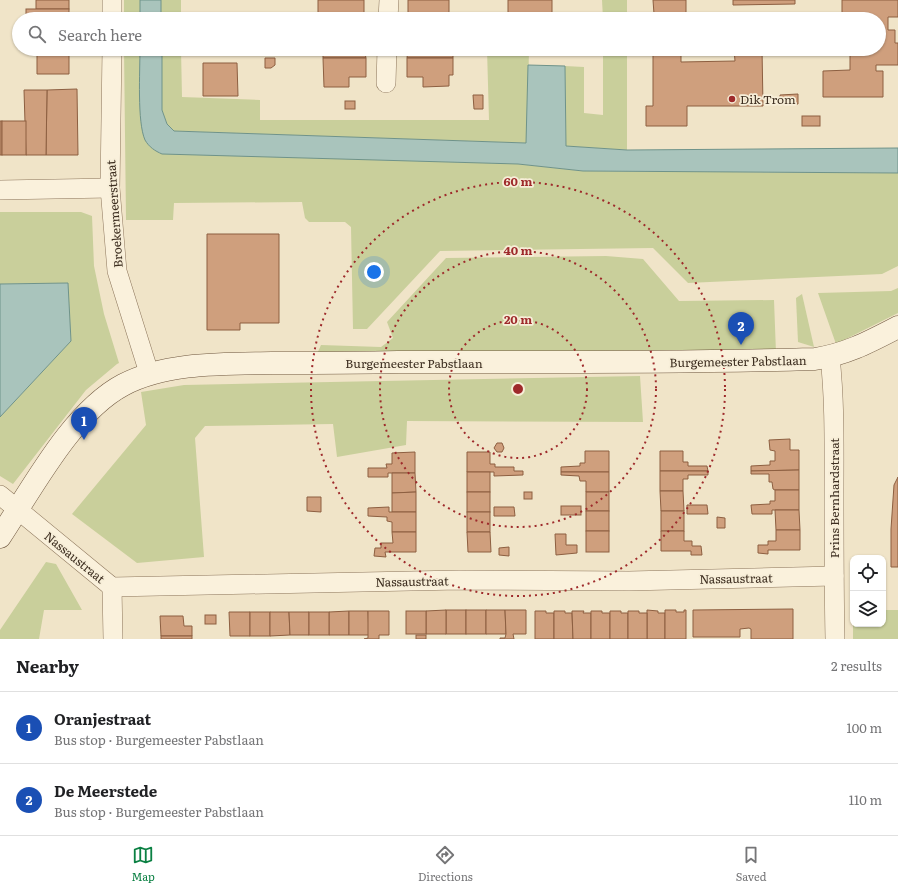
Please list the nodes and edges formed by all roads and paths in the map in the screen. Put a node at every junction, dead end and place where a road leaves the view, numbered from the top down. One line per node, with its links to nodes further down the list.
1 (112, 0): 3 (street)
2 (389, 0): 4 (street)
3 (112, 12)
4 (388, 12)
5 (112, 56): 8 (street, Broekermeerstraat)
6 (387, 56): 7 (street)
7 (386, 83)
8 (110, 188): 9 (street); 12 (street, Broekermeerstraat)
9 (0, 190)
10 (898, 327): 11 (street, Burgemeester Pabstlaan)
11 (830, 357): 12 (street, Burgemeester Pabstlaan); 16 (street, Prins Bernhardstraat)
12 (149, 373): 14 (street, Burgemeester Pabstlaan)
13 (0, 494): 14 (street, Nassaustraat)
14 (18, 510): 15 (street, Burgemeester Pabstlaan); 17 (street, Nassaustraat)
15 (0, 537)
16 (834, 576): 17 (street, Nassaustraat); 19 (street, Prins Bernhardstraat)
17 (112, 587): 18 (street)
18 (113, 639)
19 (835, 639)

